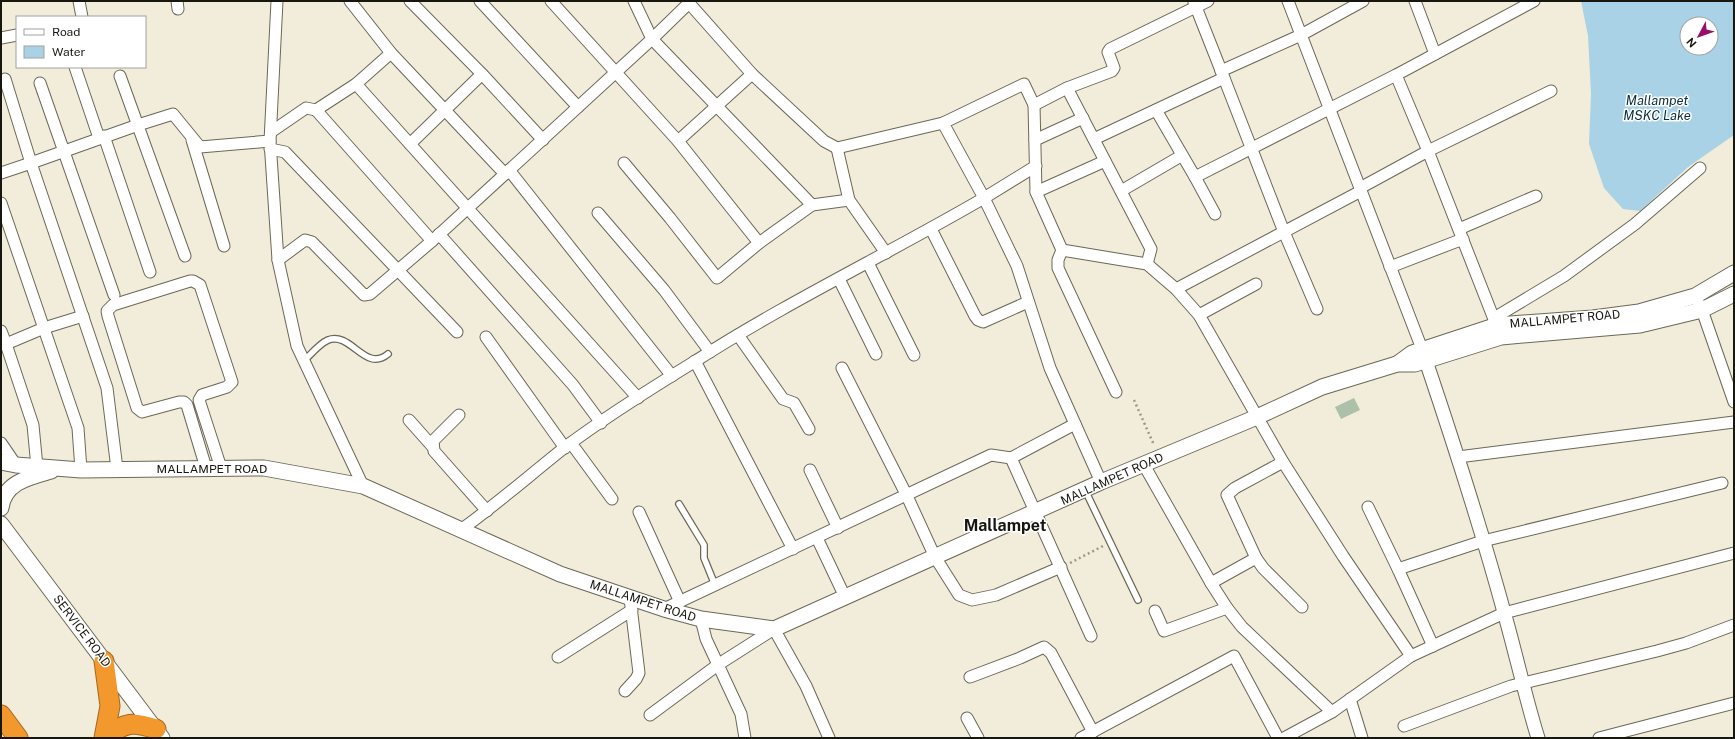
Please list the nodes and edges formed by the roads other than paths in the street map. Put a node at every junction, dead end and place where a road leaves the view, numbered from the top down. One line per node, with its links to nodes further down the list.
1 (79, 1): 14 (street)
2 (277, 1): 48 (street)
3 (350, 1): 19 (street)
4 (410, 1): 23 (street)
5 (480, 1): 34 (street)
6 (551, 1): 22 (street)
7 (634, 1): 18 (street)
8 (1208, 1): 13 (street)
9 (1288, 1): 15 (street)
10 (1363, 1): 15 (street)
11 (1415, 1): 20 (street)
12 (1534, 1): 20 (street)
13 (1195, 4): 26 (street); 31 (street)
14 (82, 16)
15 (1301, 34): 26 (street); 36 (street)
16 (16, 35): 17 (street)
17 (1, 38)
18 (652, 39): 22 (street); 24 (street); 35 (street)
19 (391, 53): 30 (street); 37 (street)
20 (1435, 54): 25 (street)
21 (75, 68): 44 (street)
22 (616, 72): 34 (street); 49 (street)
23 (482, 74): 37 (street); 46 (street)
24 (752, 74): 35 (street); 51 (street)
25 (1396, 74): 36 (street); 54 (street)
26 (1222, 75): 39 (street); 52 (street)
27 (120, 76): 42 (street)
28 (5, 79): 57 (street)
29 (40, 83): 53 (street)
30 (356, 84): 38 (street); 50 (street)
31 (1067, 88): 33 (street); 40 (street)
32 (1551, 91): 54 (street)
33 (1034, 105): 41 (street); 47 (street)
34 (578, 107): 46 (street)
35 (716, 107): 49 (street); 71 (street)
36 (1329, 108): 52 (street); 64 (street)
37 (445, 109): 50 (street); 61 (street)
38 (316, 110): 48 (street); 78 (street)
39 (1156, 110): 45 (street); 55 (street)
40 (1083, 118): 45 (street); 47 (street)
41 (943, 123): 51 (street); 68 (street)
42 (138, 125): 43 (street); 44 (street); 83 (street)
43 (191, 136): 48 (street); 80 (street)
44 (102, 137): 53 (street); 89 (street)
45 (1094, 139): 56 (street)
46 (542, 140): 61 (street)
47 (1035, 140): 59 (street)
48 (270, 141): 84 (street); 88 (street)
49 (678, 141): 79 (street)
50 (410, 144): 72 (street)
51 (838, 148): 69 (street)
52 (1251, 148): 63 (street); 76 (street)
53 (62, 150): 57 (street); 95 (street)
54 (1428, 151): 64 (street); 77 (street)
55 (1181, 156): 63 (street); 65 (street)
56 (1105, 161): 65 (street); 66 (street)
57 (31, 163): 62 (street); 101 (street)
58 (624, 163): 79 (street)
59 (1036, 166): 66 (street); 68 (street)
60 (1700, 168): 102 (street)
61 (507, 172): 72 (street); 117 (street)
62 (1, 173)
63 (1195, 177): 74 (street)
64 (1360, 190): 76 (street); 87 (street)
65 (1121, 191): 86 (street)
66 (1036, 192): 81 (street)
67 (1536, 196): 77 (street)
68 (984, 198): 75 (street); 97 (street)
69 (849, 200): 71 (street); 82 (street)
70 (1, 203): 103 (street)
71 (812, 205): 79 (street)
72 (467, 208): 78 (street); 119 (street)
73 (598, 213): 109 (street)
74 (1215, 214)
75 (931, 229): 82 (street); 97 (street)
76 (1284, 232): 93 (street); 98 (street)
77 (1461, 234): 87 (street); 102 (street)
78 (435, 238): 88 (street); 125 (street)
79 (759, 243)
80 (224, 246)
81 (1062, 250): 86 (street); 118 (street)
82 (886, 253): 85 (street)
83 (185, 256)
84 (278, 260): 88 (street); 114 (street)
85 (868, 263): 91 (street); 112 (street)
86 (1148, 264): 93 (street)
87 (1390, 267): 113 (street)
88 (399, 270): 105 (street)
89 (150, 272)
90 (1734, 273): 96 (main road, MALLAMPET ROAD)
91 (840, 279): 106 (street); 111 (street)
92 (1256, 284): 100 (street)
93 (1176, 289): 100 (street)
94 (1734, 294): 99 (main road, MALLAMPET ROAD)
95 (114, 295)
96 (1695, 296): 99 (street); 102 (main road, MALLAMPET ROAD)
97 (1028, 302): 126 (street)
98 (1317, 309)
99 (1702, 310): 102 (main road, MALLAMPET ROAD); 120 (street)
100 (1199, 315): 122 (street)
101 (83, 316): 103 (street); 140 (street)
102 (1497, 326): 113 (main road, MALLAMPET ROAD)
103 (44, 328): 108 (street); 141 (street)
104 (1, 331): 108 (street)
105 (457, 332)
106 (738, 335): 109 (street); 127 (street)
107 (486, 337): 130 (street)
108 (6, 344): 137 (street)
109 (710, 352): 115 (street)
110 (388, 354): 114 (lane)
111 (876, 354)
112 (914, 355)
113 (1424, 355): 122 (main road, MALLAMPET ROAD); 131 (street)
114 (304, 361): 145 (street)
115 (695, 361): 117 (street); 160 (street)
116 (842, 368): 147 (street)
117 (672, 376): 119 (street)
118 (1116, 392)
119 (638, 398): 125 (street)
120 (1734, 402)
121 (459, 415): 129 (street)
122 (1257, 417): 134 (street); 135 (main road, MALLAMPET ROAD)
123 (409, 420): 129 (street)
124 (1734, 422): 131 (street)
125 (601, 423): 130 (street)
126 (1075, 424): 132 (street); 143 (street)
127 (809, 429)
128 (1, 443): 136 (street)
129 (432, 446): 152 (street)
130 (568, 446): 148 (street); 152 (street)
131 (1458, 457): 159 (street)
132 (1010, 458): 147 (street); 154 (street)
133 (1, 462): 136 (main road, MALLAMPET ROAD)
134 (1283, 462): 163 (street); 182 (street)
135 (1144, 464): 143 (main road, MALLAMPET ROAD); 166 (street)
136 (16, 465): 137 (main road, MALLAMPET ROAD)
137 (38, 466): 138 (main road, MALLAMPET ROAD)
138 (62, 468): 141 (main road, MALLAMPET ROAD); 151 (main road)
139 (214, 468): 139 (street); 140 (main road, MALLAMPET ROAD); 145 (main road, MALLAMPET ROAD)
140 (117, 469): 141 (main road, MALLAMPET ROAD)
141 (80, 470)
142 (810, 470): 156 (street)
143 (1102, 482): 146 (main road, MALLAMPET ROAD)
144 (1722, 483): 159 (street)
145 (363, 486): 157 (main road, MALLAMPET ROAD)
146 (1085, 490): 154 (main road, MALLAMPET ROAD); 169 (lane)
147 (907, 496): 156 (street); 162 (street)
148 (612, 499)
149 (679, 504): 167 (lane)
150 (1368, 507): 165 (street)
151 (1, 508)
152 (487, 511): 157 (street)
153 (639, 512): 170 (street)
154 (1036, 512): 162 (main road, MALLAMPET ROAD); 164 (street)
155 (2, 523): 184 (main road, SERVICE ROAD)
156 (838, 528): 158 (street)
157 (462, 530): 171 (main road, MALLAMPET ROAD)
158 (816, 538): 160 (street); 168 (street)
159 (1483, 541): 165 (street); 176 (street)
160 (793, 549): 167 (street)
161 (1734, 553): 176 (street)
162 (935, 557): 164 (street); 168 (main road, MALLAMPET ROAD)
163 (1256, 558): 166 (street); 172 (street)
164 (1061, 567): 180 (street)
165 (1398, 569): 181 (street)
166 (1211, 583): 173 (street)
167 (715, 585): 170 (street)
168 (845, 597): 179 (main road, MALLAMPET ROAD)
169 (1138, 600)
170 (680, 602): 174 (street)
171 (631, 604): 174 (main road, MALLAMPET ROAD); 183 (street); 188 (street)
172 (1302, 607)
173 (1227, 608): 175 (street); 191 (street)
174 (664, 609): 177 (main road, MALLAMPET ROAD)
175 (1155, 611)
176 (1504, 613): 181 (street); 187 (street)
177 (701, 619): 179 (main road, MALLAMPET ROAD); 185 (street)
178 (1734, 625): 187 (street)
179 (774, 629): 185 (street); 201 (street)
180 (1091, 636)
181 (1433, 646): 182 (street)
182 (1411, 656): 189 (street)
183 (558, 657)
184 (104, 661): 197 (main road, SERVICE ROAD); 199 (highway)
185 (719, 664): 193 (street); 200 (street)
186 (970, 677): 196 (street)
187 (1522, 684): 195 (street); 207 (street)
188 (625, 691)
189 (1350, 699): 191 (street); 206 (street)
190 (1734, 703): 208 (street)
191 (1332, 712): 205 (street)
192 (1, 715): 198 (highway)
193 (650, 715)
194 (967, 718): 202 (street)
195 (1404, 726)
196 (1093, 732): 203 (street); 204 (street)
197 (159, 734): 199 (highway)
198 (18, 738)
199 (105, 738)
200 (744, 738)
201 (829, 738)
202 (978, 738)
203 (1081, 738)
204 (1278, 738)
205 (1284, 738)
206 (1362, 738)
207 (1538, 738)
208 (1599, 738)

